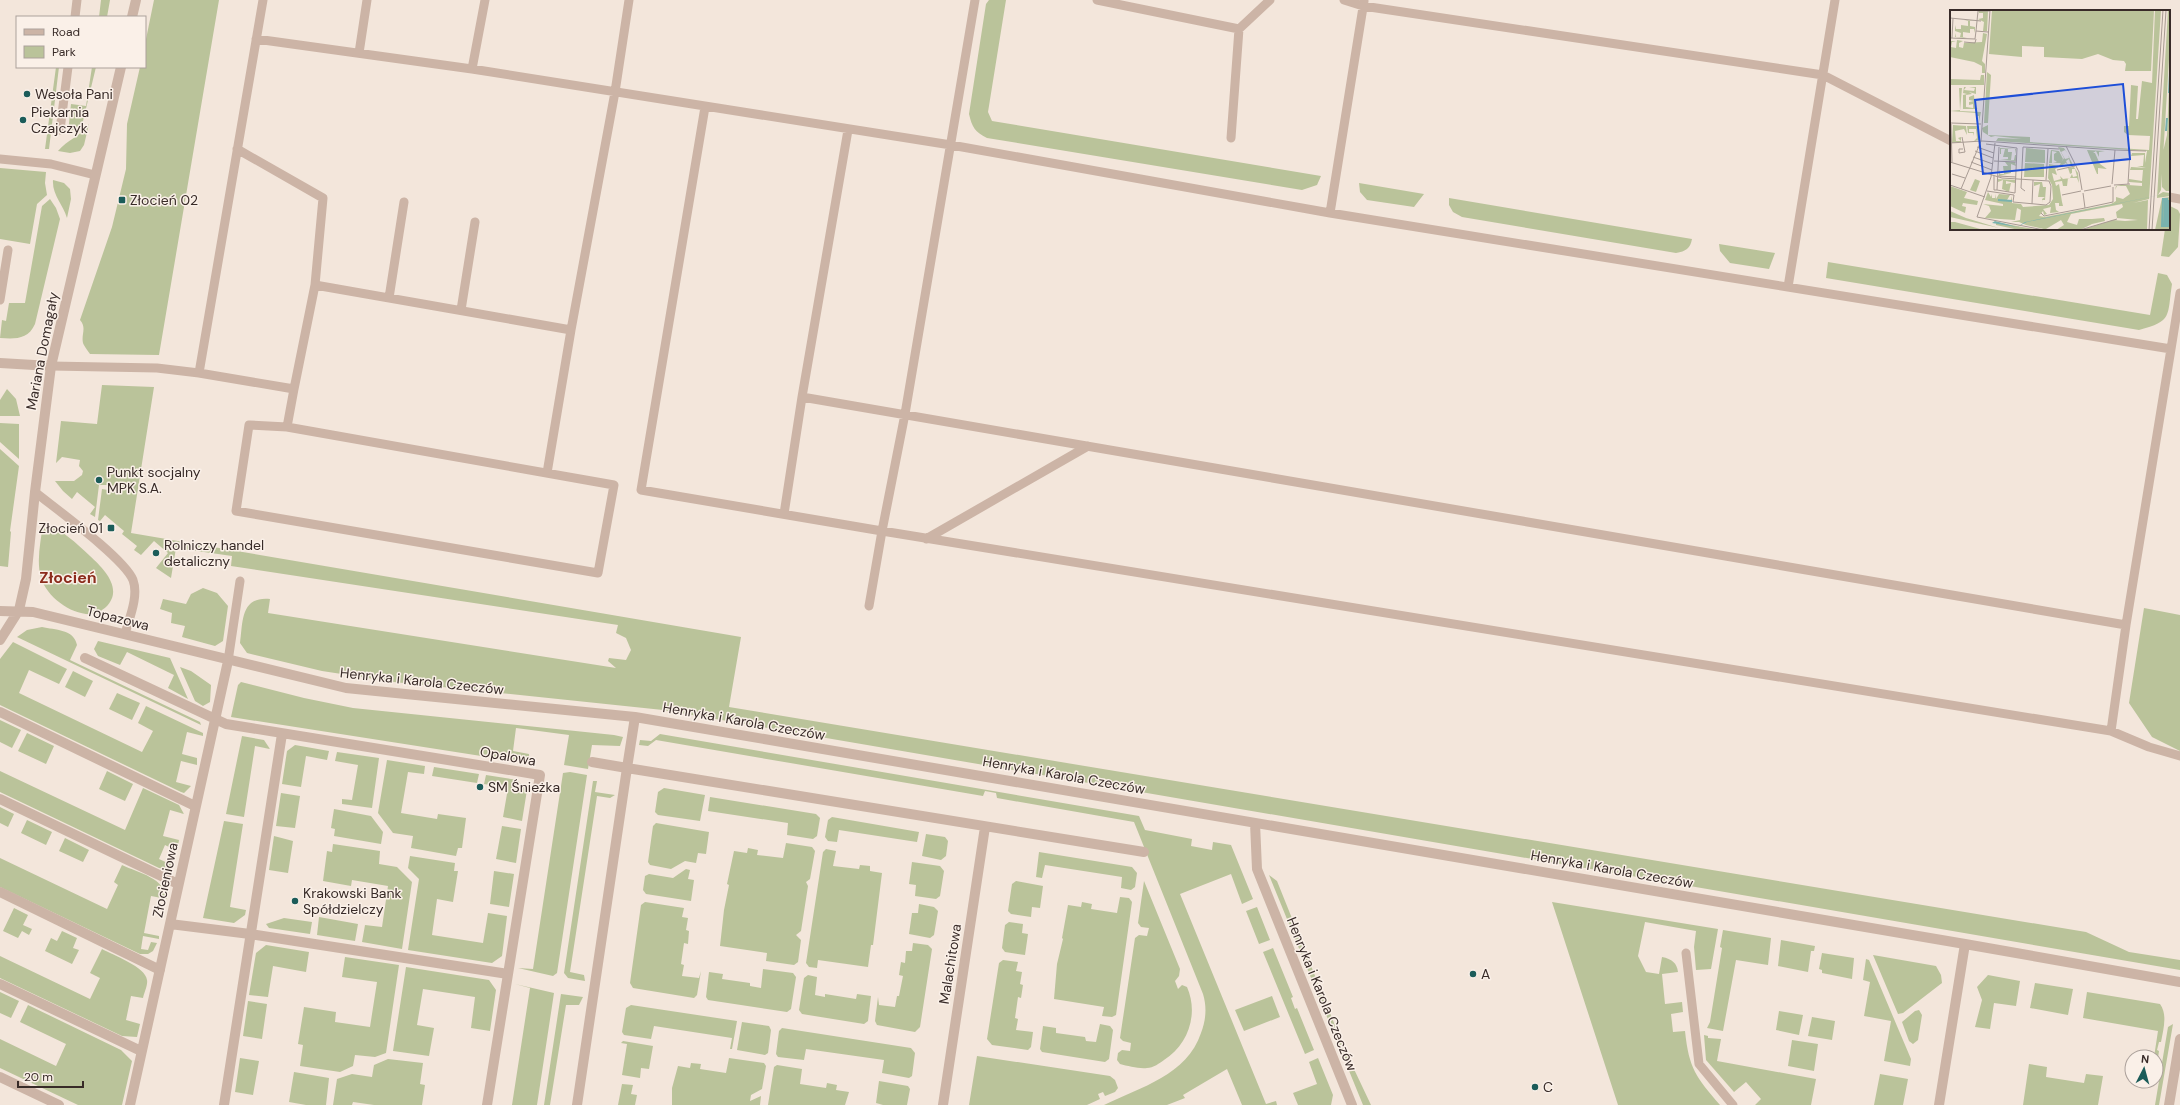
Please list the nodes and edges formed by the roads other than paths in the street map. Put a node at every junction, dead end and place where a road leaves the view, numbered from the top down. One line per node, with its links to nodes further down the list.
1 (77, 0): 13 (lane)
2 (136, 0): 14 (street)
3 (263, 0): 16 (lane)
4 (367, 0): 17 (lane)
5 (484, 0): 20 (lane)
6 (629, 0): 22 (lane)
7 (975, 0): 28 (lane)
8 (1097, 0): 15 (lane)
9 (1270, 0): 15 (lane)
10 (1344, 0): 12 (lane)
11 (1835, 0): 21 (lane)
12 (1364, 3): 21 (lane); 35 (lane)
13 (75, 16)
14 (132, 16)
15 (1239, 28): 26 (lane)
16 (256, 39): 17 (lane); 29 (lane)
17 (359, 53): 20 (lane)
18 (68, 68): 24 (lane)
19 (121, 68): 31 (street, Mariana Domagały)
20 (472, 69): 22 (lane)
21 (1823, 75): 27 (lane); 39 (lane)
22 (615, 92): 23 (lane); 44 (lane)
23 (705, 107): 25 (lane); 56 (lane)
24 (60, 130)
25 (848, 130): 28 (lane); 50 (lane)
26 (1231, 138)
27 (1950, 140)
28 (951, 145): 35 (lane); 51 (lane)
29 (237, 149): 38 (lane); 48 (lane)
30 (0, 159): 31 (lane)
31 (95, 175): 47 (street, Mariana Domagały)
32 (2170, 197): 33 (lane)
33 (2180, 199)
34 (404, 202): 41 (lane)
35 (1330, 213): 39 (lane)
36 (475, 222): 43 (lane)
37 (8, 250): 42 (lane)
38 (315, 285): 41 (lane); 49 (lane)
39 (1788, 287): 45 (lane)
40 (2180, 293): 45 (lane)
41 (389, 298): 43 (lane)
42 (0, 300)
43 (461, 310): 44 (lane)
44 (571, 330): 54 (lane)
45 (2171, 349): 63 (lane)
46 (0, 363): 47 (street)
47 (51, 366): 48 (lane); 55 (street, Mariana Domagały)
48 (199, 373): 49 (lane)
49 (294, 389): 52 (lane)
50 (802, 397): 51 (lane); 56 (lane)
51 (905, 414): 53 (lane); 57 (lane)
52 (287, 427): 54 (lane); 54 (lane)
53 (1088, 446): 58 (lane); 63 (lane)
54 (546, 473)
55 (35, 492): 61 (street, Mariana Domagały); 64 (lane)
56 (784, 514): 57 (lane)
57 (882, 531): 58 (lane); 60 (lane)
58 (926, 539): 71 (lane)
59 (240, 581): 67 (lane)
60 (870, 606)
61 (19, 610): 62 (street, Topazowa); 64 (street, Topazowa); 65 (street, Mariana Domagały)
62 (0, 611)
63 (2126, 625): 71 (lane)
64 (125, 634): 67 (street, Topazowa)
65 (0, 640)
66 (85, 658): 70 (street, Opalowa)
67 (228, 661): 69 (street, Henryka i Karola Czeczów); 70 (street, Złocieniowa)
68 (0, 712): 77 (street)
69 (635, 717): 75 (street); 78 (street, Henryka i Karola Czeczów)
70 (214, 719): 72 (street, Opalowa); 77 (street, Złocieniowa)
71 (2111, 731): 73 (lane)
72 (282, 734): 84 (street); 88 (street, Opalowa)
73 (2180, 756)
74 (592, 762): 75 (street)
75 (627, 768): 79 (street); 98 (street)
76 (0, 799): 81 (street)
77 (195, 806): 81 (street, Złocieniowa)
78 (1255, 823): 85 (street, Henryka i Karola Czeczów); 100 (street, Henryka i Karola Czeczów)
79 (986, 827): 80 (street); 99 (street, Malachitowa)
80 (1144, 852)
81 (178, 884): 83 (street, Złocieniowa)
82 (0, 892): 87 (street)
83 (170, 924): 84 (street); 87 (street, Złocieniowa)
84 (250, 934): 88 (street); 96 (street)
85 (1965, 944): 89 (street, Henryka i Karola Czeczów); 102 (street)
86 (1686, 953): 101 (lane)
87 (160, 970): 92 (street, Złocieniowa)
88 (508, 974): 97 (street, Opalowa)
89 (2180, 982)
90 (0, 984): 92 (street)
91 (2180, 1040): 103 (street)
92 (141, 1051): 95 (street, Złocieniowa)
93 (0, 1077): 94 (street)
94 (59, 1105)
95 (130, 1105)
96 (224, 1105)
97 (487, 1105)
98 (576, 1105)
99 (943, 1105)
100 (1352, 1105)
101 (1733, 1105)
102 (1939, 1105)
103 (2169, 1105)

